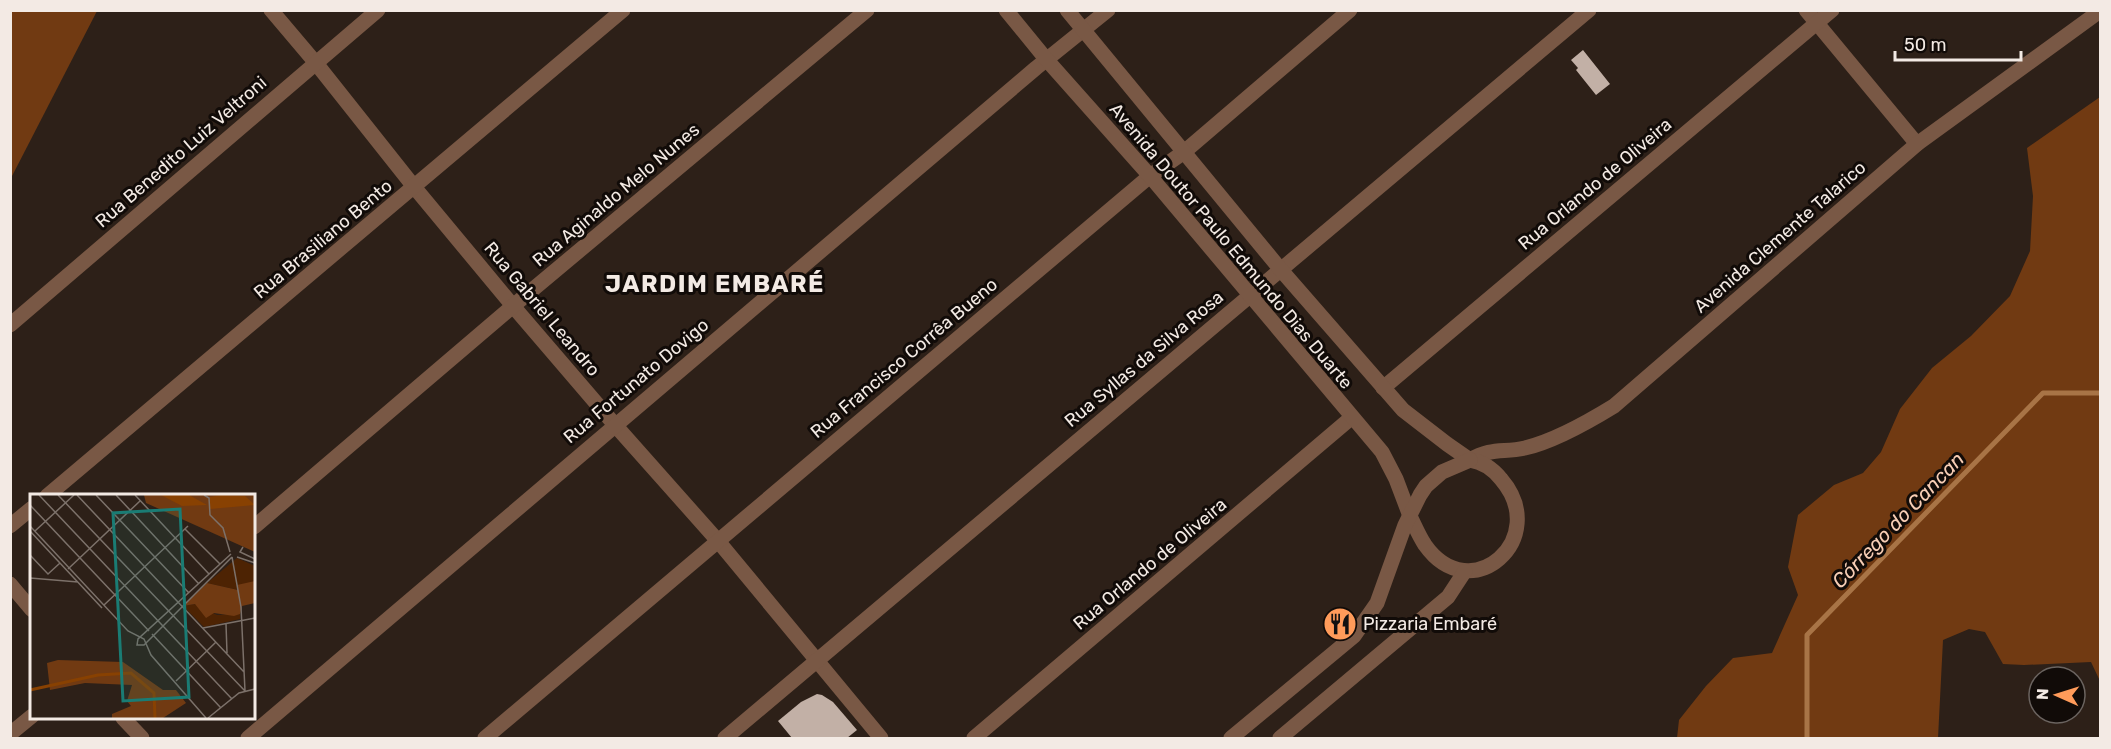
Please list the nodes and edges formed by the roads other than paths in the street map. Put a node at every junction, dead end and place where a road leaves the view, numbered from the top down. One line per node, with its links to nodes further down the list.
1 (271, 10): 16 (street, Rua Gabriel Leandro)
2 (378, 10): 16 (street, Rua Benedito Luiz Veltroni)
3 (624, 10): 20 (street, Rua Brasiliano Bento)
4 (867, 10): 23 (street, Rua Aginaldo Melo Nunes)
5 (1006, 10): 15 (street, Avenida Doutor Paulo Edmundo Dias Duarte)
6 (1067, 10): 14 (street, Avenida Doutor Paulo Edmundo Dias Duarte)
7 (1108, 10): 14 (street, Rua Fortunato Dovigo)
8 (1350, 10): 18 (street, Rua Francisco Corrêa Bueno)
9 (1589, 10): 21 (street, Rua Syllas da Silva Rosa)
10 (1806, 10): 13 (street)
11 (1832, 10): 13 (street, Rua Orlando de Oliveira)
12 (2100, 11): 17 (street, Avenida Clemente Talarico)
13 (1817, 23): 17 (street); 25 (street, Rua Orlando de Oliveira)
14 (1084, 31): 15 (street, Rua Fortunato Dovigo); 18 (street, Avenida Doutor Paulo Edmundo Dias Duarte)
15 (1046, 59): 19 (street, Avenida Doutor Paulo Edmundo Dias Duarte); 27 (street, Rua Fortunato Dovigo)
16 (315, 62): 20 (street, Rua Gabriel Leandro); 24 (street, Rua Benedito Luiz Veltroni)
17 (1917, 144): 28 (street, Avenida Clemente Talarico)
18 (1184, 152): 19 (street, Rua Francisco Corrêa Bueno); 21 (street, Avenida Doutor Paulo Edmundo Dias Duarte)
19 (1150, 177): 22 (street, Avenida Doutor Paulo Edmundo Dias Duarte); 34 (street, Rua Francisco Corrêa Bueno)
20 (415, 188): 23 (street, Rua Gabriel Leandro); 29 (street, Rua Brasiliano Bento)
21 (1281, 270): 22 (street, Rua Syllas da Silva Rosa); 25 (street, Avenida Doutor Paulo Edmundo Dias Duarte)
22 (1250, 295): 26 (street, Avenida Doutor Paulo Edmundo Dias Duarte); 38 (street, Rua Syllas da Silva Rosa)
23 (513, 306): 27 (street, Rua Gabriel Leandro); 33 (street, Rua Aginaldo Melo Nunes)
24 (10, 325)
25 (1383, 388): 28 (street, Avenida Doutor Paulo Edmundo Dias Duarte)
26 (1351, 418): 31 (street, Avenida Doutor Paulo Edmundo Dias Duarte); 47 (street, Rua Orlando de Oliveira)
27 (615, 424): 34 (street, Rua Gabriel Leandro); 43 (street, Rua Fortunato Dovigo)
28 (1470, 460): 31 (street, Avenida Clemente Talarico); 35 (street)
29 (48, 494)
30 (30, 510): 32 (street)
31 (1410, 516): 35 (street); 48 (street, Avenida Clemente Talarico)
32 (10, 526)
33 (255, 526)
34 (718, 541): 38 (street, Rua Gabriel Leandro); 44 (street, Rua Francisco Corrêa Bueno)
35 (1465, 571): 49 (street)
36 (10, 584): 37 (street)
37 (30, 608)
38 (816, 661): 45 (street, Rua Syllas da Silva Rosa); 46 (street, Rua Gabriel Leandro)
39 (30, 718): 41 (street)
40 (125, 719): 42 (street)
41 (10, 734)
42 (142, 738)
43 (248, 738)
44 (485, 738)
45 (725, 738)
46 (881, 738)
47 (974, 738)
48 (1231, 738)
49 (1280, 738)

